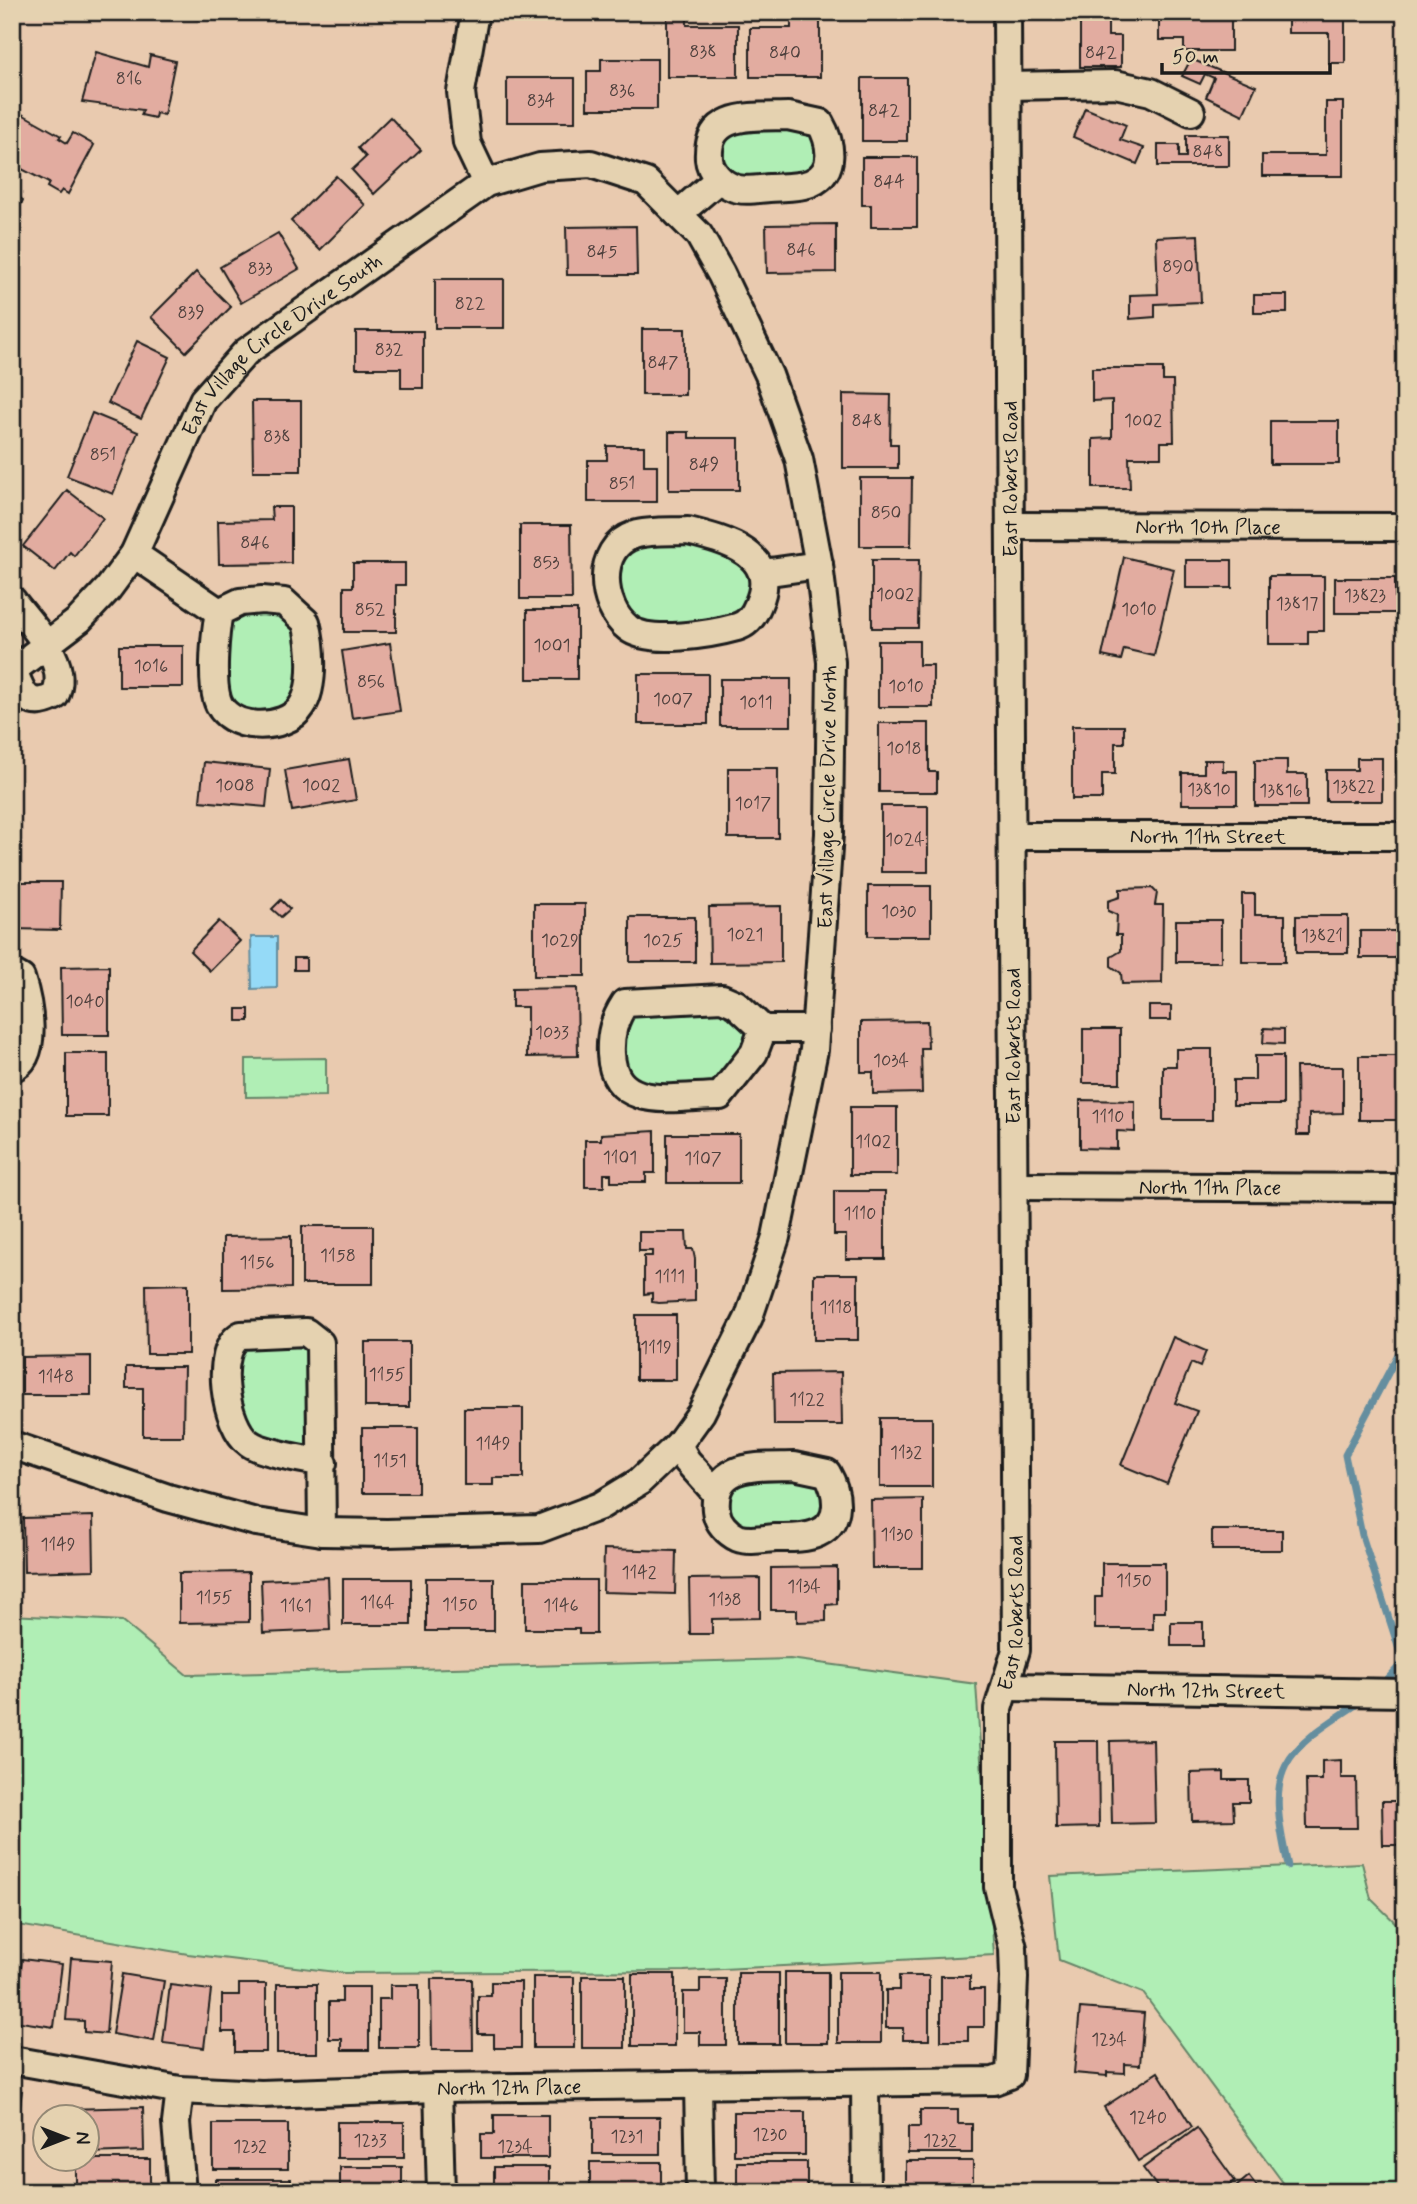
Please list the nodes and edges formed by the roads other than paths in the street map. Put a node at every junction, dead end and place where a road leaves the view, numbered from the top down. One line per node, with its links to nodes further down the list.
1 (475, 12): 6 (street)
2 (1007, 12): 3 (street, East Roberts Road)
3 (1007, 86): 4 (street); 8 (street, East Roberts Road)
4 (1191, 112)
5 (719, 179): 7 (street)
6 (486, 183): 7 (street, East Village Circle Drive North); 10 (street, East Village Circle Drive South)
7 (678, 214): 11 (street, East Village Circle Drive North)
8 (1010, 526): 9 (street, North 10th Place); 17 (street, East Roberts Road)
9 (1405, 527)
10 (134, 554): 14 (street); 15 (street, East Village Circle Drive South)
11 (819, 565): 12 (street); 21 (street, East Village Circle Drive North)
12 (763, 573): 12 (street)
13 (12, 600): 15 (street)
14 (219, 612): 14 (street)
15 (45, 644): 16 (street, East Village Circle Drive South); 16 (street)
16 (13, 669)
17 (1012, 835): 18 (street, North 11th Street); 23 (street, East Roberts Road)
18 (1405, 836)
19 (12, 974): 22 (street)
20 (763, 1029): 20 (street); 21 (street)
21 (816, 1029): 26 (street, East Village Circle Drive North)
22 (12, 1068)
23 (1014, 1186): 24 (street, North 11th Place); 30 (street, East Roberts Road)
24 (1405, 1188)
25 (12, 1445): 29 (street)
26 (678, 1445): 28 (street); 29 (street, East Village Circle Drive North)
27 (323, 1463): 27 (street); 29 (street)
28 (715, 1492)
29 (321, 1532)
30 (1006, 1687): 31 (street, North 12th Street); 33 (street, East Roberts Road)
31 (1405, 1693)
32 (12, 2060): 37 (street, North 12th Place)
33 (1010, 2075): 34 (street, North 12th Place)
34 (865, 2083): 35 (street, North 12th Place); 41 (street)
35 (698, 2085): 36 (street, North 12th Place); 40 (street)
36 (438, 2088): 37 (street, North 12th Place); 39 (street)
37 (180, 2090): 38 (street)
38 (182, 2192)
39 (441, 2192)
40 (701, 2192)
41 (866, 2192)

